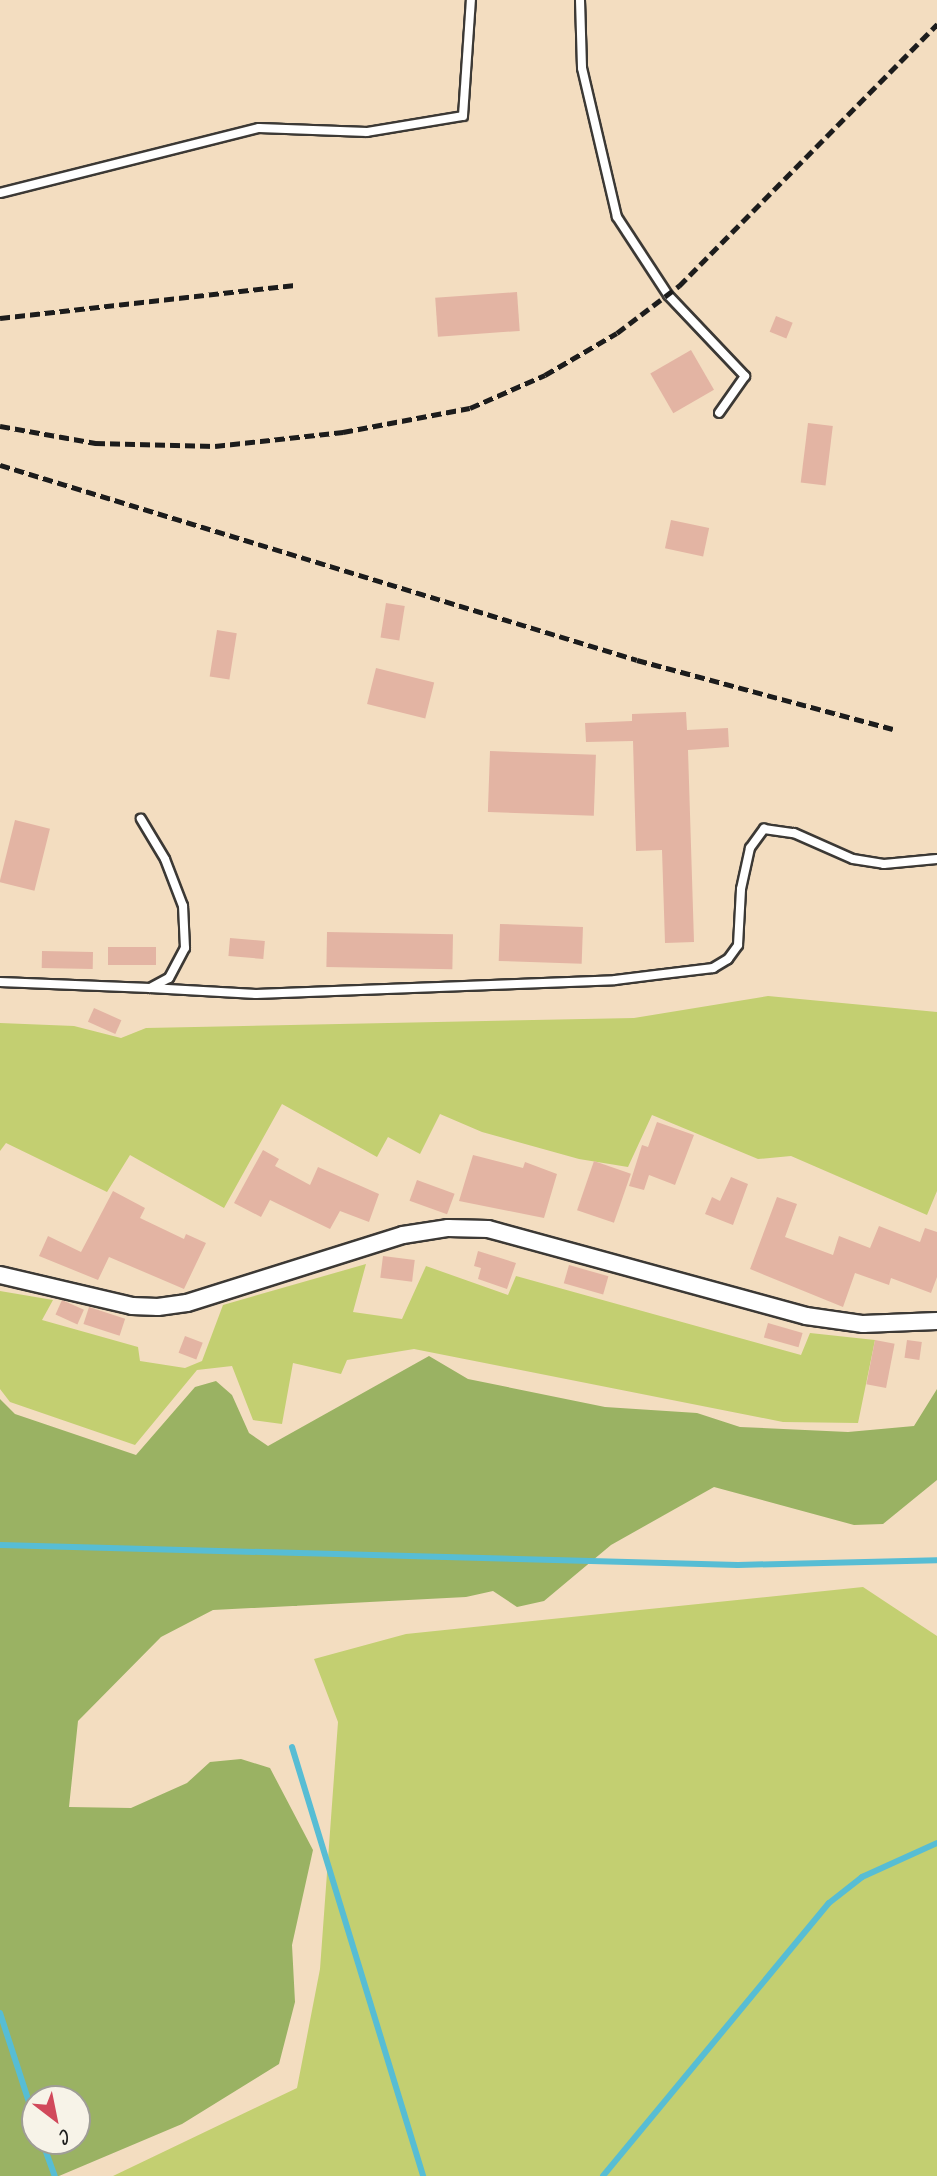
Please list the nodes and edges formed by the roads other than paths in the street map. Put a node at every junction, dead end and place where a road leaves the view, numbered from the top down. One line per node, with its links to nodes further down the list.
1 (471, 0): 3 (lane)
2 (580, 0): 4 (lane)
3 (0, 193)
4 (719, 414)
5 (141, 819): 8 (lane)
6 (937, 859): 8 (lane)
7 (0, 982): 8 (lane)
8 (150, 988)
9 (0, 1275): 10 (street)
10 (937, 1321)

